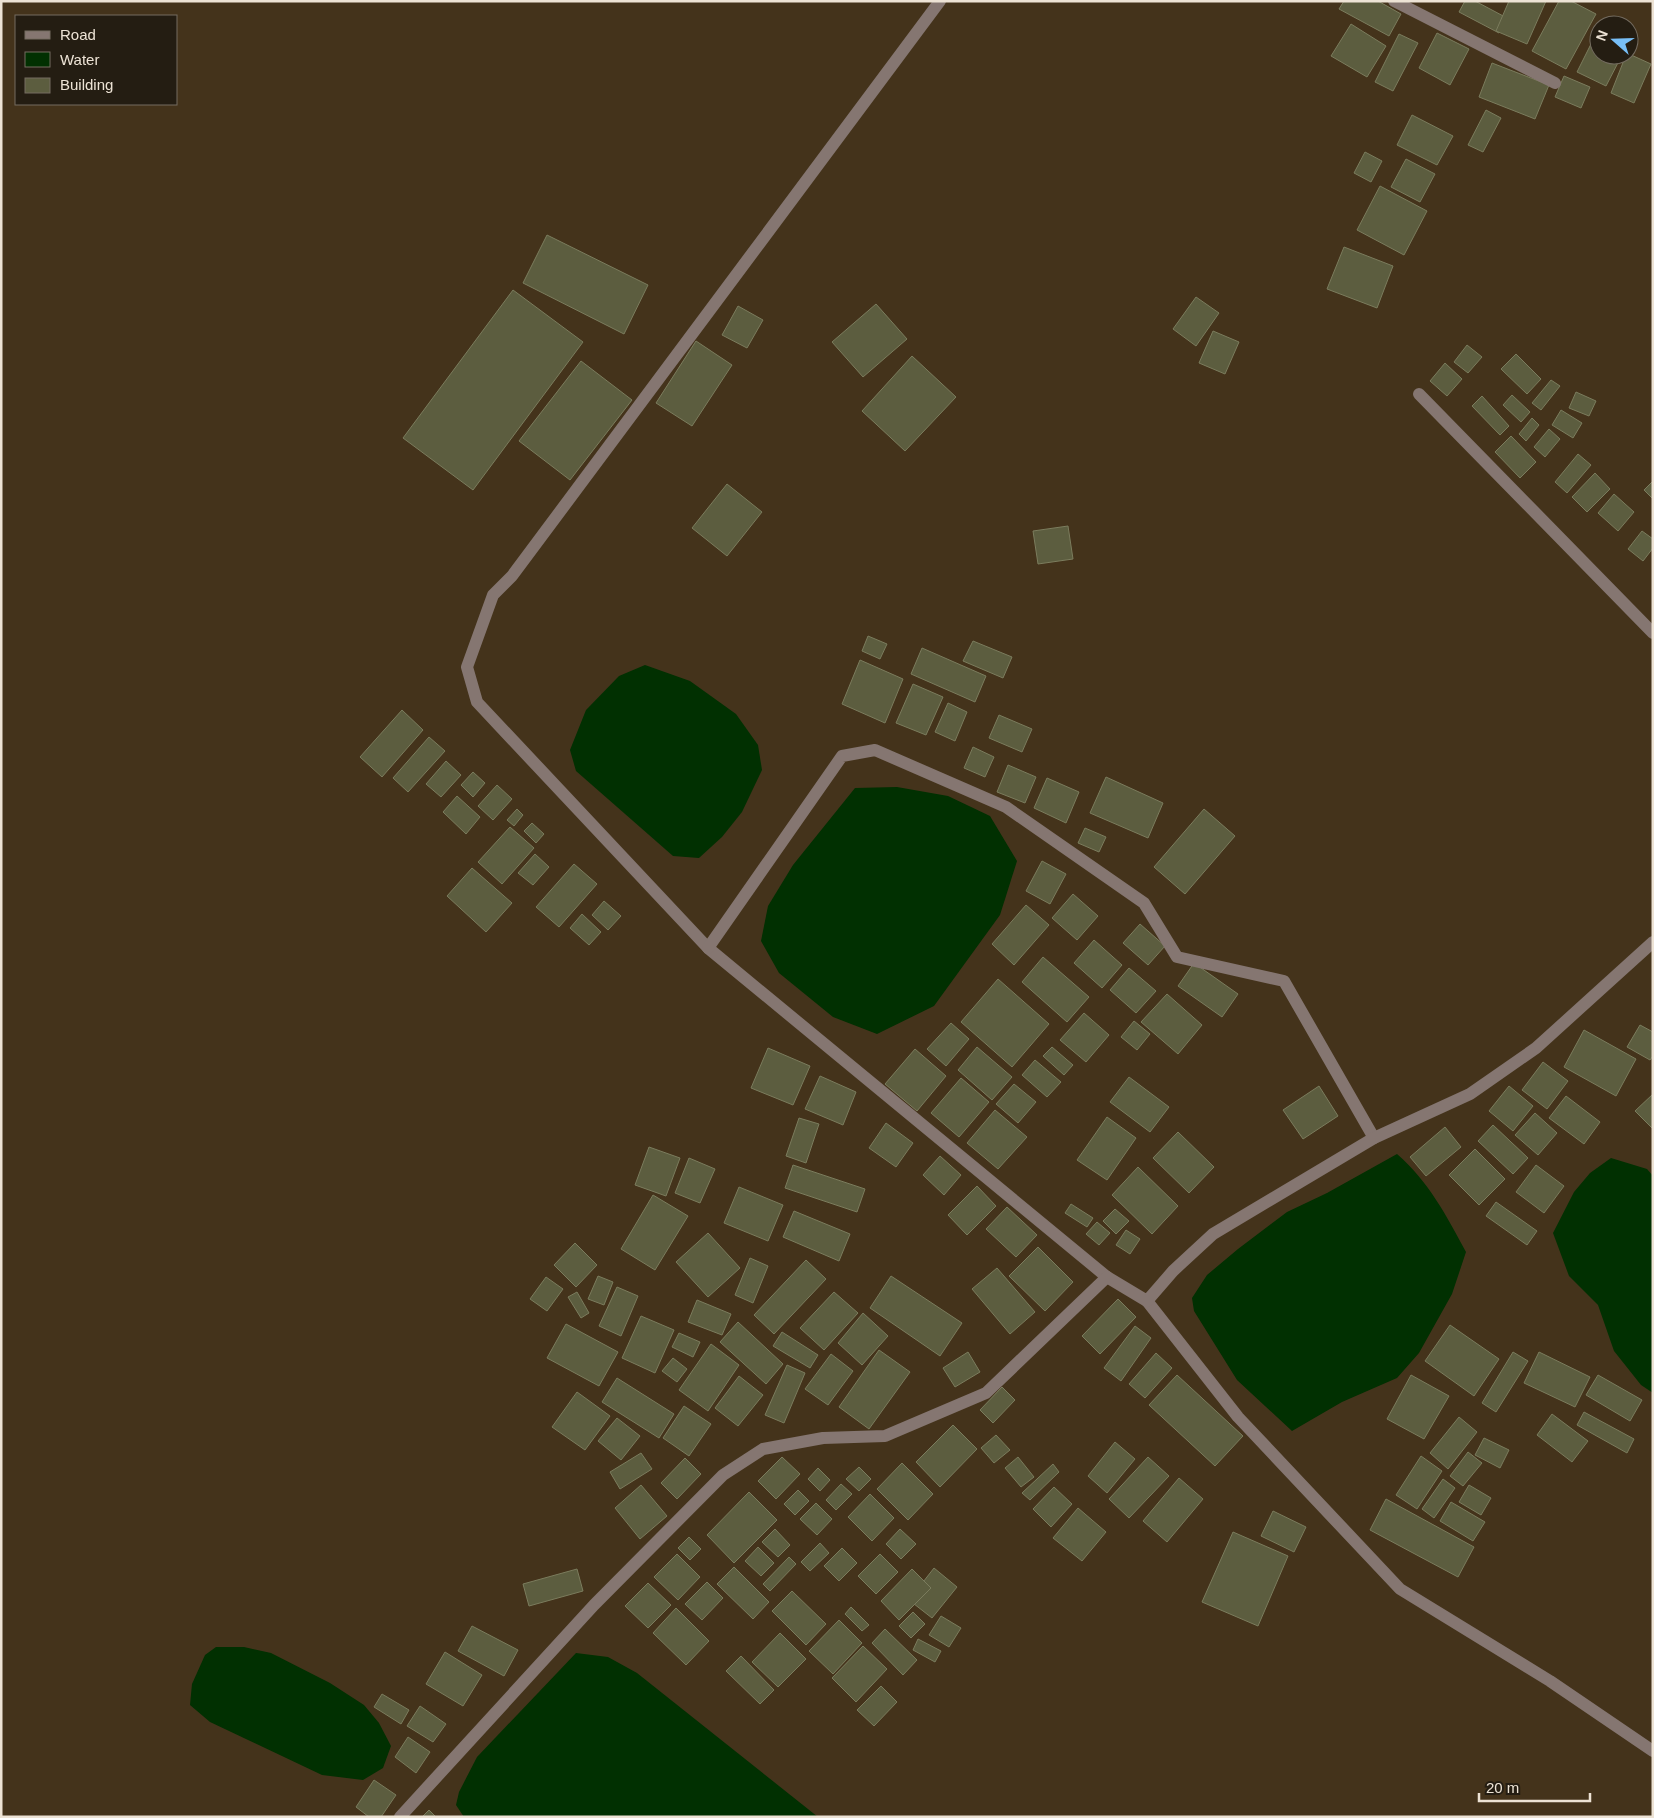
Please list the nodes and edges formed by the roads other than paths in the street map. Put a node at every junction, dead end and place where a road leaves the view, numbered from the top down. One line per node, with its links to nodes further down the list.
1 (940, 1): 7 (street)
2 (1394, 1): 3 (street)
3 (1555, 83)
4 (1419, 394): 5 (street)
5 (1653, 633)
6 (1653, 942): 8 (street)
7 (708, 948): 8 (street); 9 (street)
8 (1374, 1138): 10 (street)
9 (1107, 1277): 10 (street); 12 (street)
10 (1147, 1301): 11 (street)
11 (1653, 1751)
12 (400, 1817)

